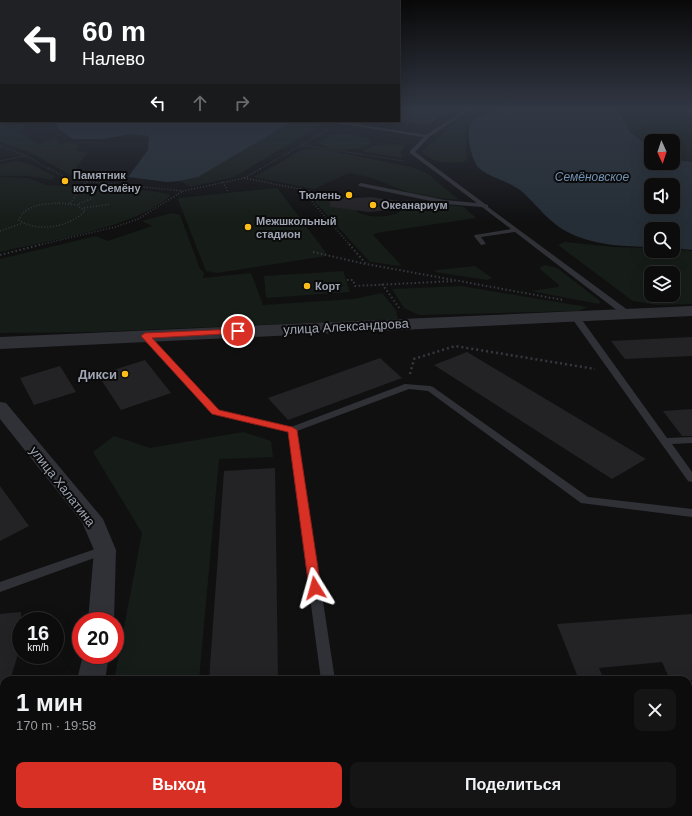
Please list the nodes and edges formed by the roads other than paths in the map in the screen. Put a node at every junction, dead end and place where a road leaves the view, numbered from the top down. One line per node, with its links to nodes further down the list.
1 (418, 146): 3 (lane)
2 (361, 186): 3 (lane)
3 (486, 206): 4 (lane)
4 (517, 230): 5 (lane); 8 (lane)
5 (483, 244)
6 (570, 308): 8 (street, улица Александрова); 9 (street, улица Александрова); 14 (lane)
7 (692, 311): 8 (street, улица Александрова)
8 (626, 313)
9 (145, 336): 10 (street, улица Александрова); 12 (lane)
10 (0, 342)
11 (0, 407): 17 (street, улица Халатина)
12 (292, 430): 16 (lane); 22 (lane)
13 (692, 440): 14 (lane)
14 (665, 441): 15 (lane)
15 (692, 479)
16 (692, 513)
17 (105, 550): 18 (lane); 19 (street, улица Халатина)
18 (0, 587)
19 (102, 612)
20 (94, 664): 21 (street)
21 (92, 676)
22 (327, 676)

